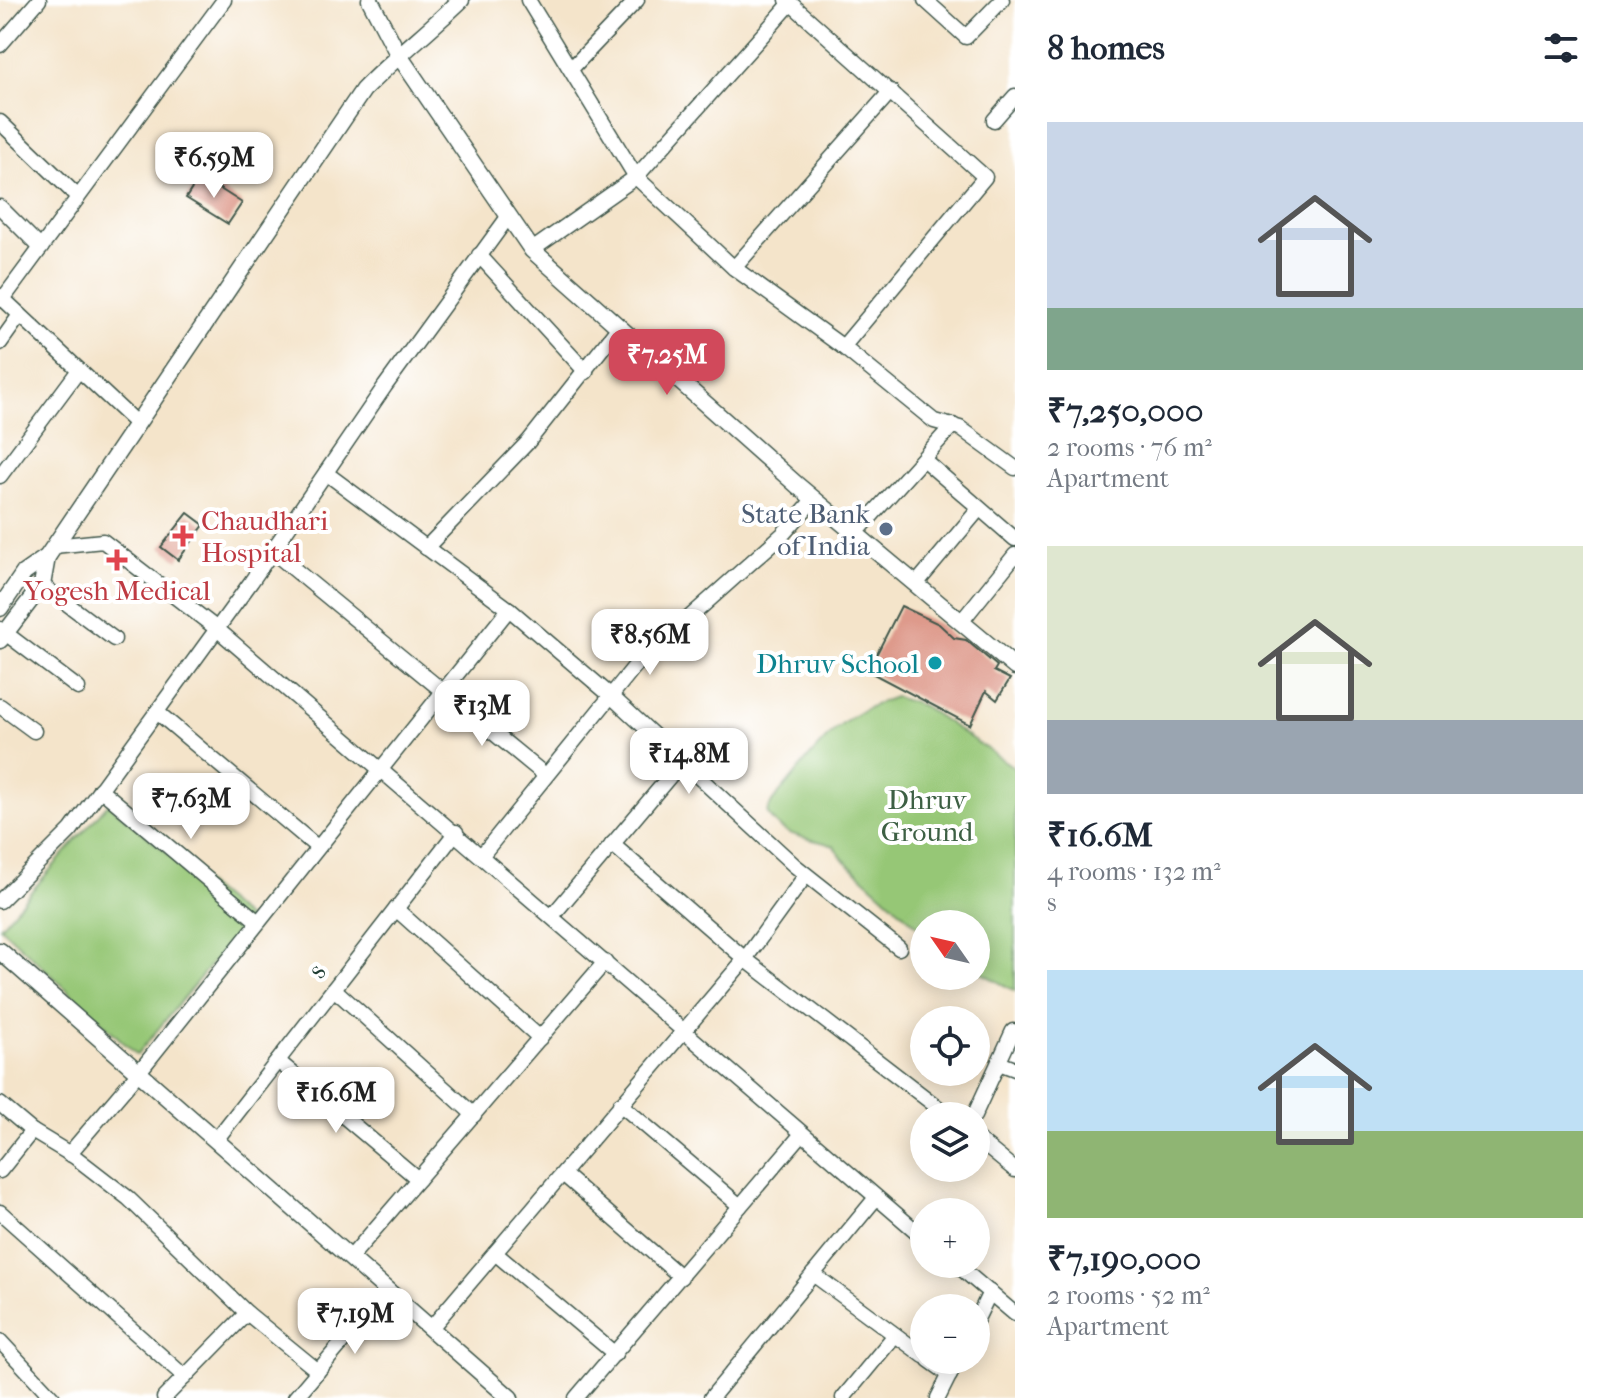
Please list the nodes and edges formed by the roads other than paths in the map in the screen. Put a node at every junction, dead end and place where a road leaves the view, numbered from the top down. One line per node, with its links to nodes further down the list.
1 (39, 0): 10 (street)
2 (224, 0): 18 (street)
3 (370, 0): 11 (street)
4 (461, 0): 11 (street)
5 (528, 0): 12 (street)
6 (637, 0): 12 (street)
7 (925, 0): 8 (street)
8 (1002, 0)
9 (789, 2): 13 (street); 17 (street)
10 (0, 45)
11 (398, 54): 20 (street); 32 (street)
12 (571, 69): 17 (street)
13 (891, 91): 24 (street); 29 (street)
14 (1015, 96): 15 (street)
15 (994, 120)
16 (0, 122): 18 (street)
17 (636, 177): 22 (street); 24 (street)
18 (78, 197): 21 (street)
19 (0, 207): 21 (street)
20 (508, 217): 22 (street); 23 (street)
21 (41, 248): 25 (street)
22 (532, 250): 27 (street)
23 (479, 255): 31 (street); 36 (street)
24 (734, 268): 29 (street)
25 (2, 298): 26 (street)
26 (20, 315): 28 (street); 30 (street)
27 (619, 327): 31 (street); 38 (street)
28 (0, 343)
29 (843, 347): 33 (street)
30 (79, 370): 32 (street); 37 (street)
31 (586, 372): 42 (street)
32 (137, 424): 43 (street)
33 (953, 425): 34 (street); 35 (street)
34 (923, 459): 39 (street); 40 (street)
35 (1015, 468)
36 (326, 473): 42 (street); 44 (street)
37 (0, 476)
38 (814, 499): 40 (street); 57 (street)
39 (979, 509): 41 (street); 46 (street)
40 (855, 534): 46 (street)
41 (1015, 539)
42 (426, 548): 49 (street)
43 (50, 551): 47 (street); 48 (street); 51 (street)
44 (272, 551): 51 (street); 56 (street)
45 (1015, 555): 50 (street)
46 (916, 584): 50 (street)
47 (42, 585): 52 (street); 53 (street)
48 (0, 608)
49 (509, 609): 56 (street); 57 (street)
50 (961, 622): 54 (street)
51 (217, 629): 59 (street); 62 (street)
52 (2, 634): 55 (street)
53 (114, 639)
54 (1015, 667)
55 (78, 688)
56 (444, 693): 62 (street); 63 (street)
57 (610, 695): 61 (street); 63 (street)
58 (0, 706): 60 (street)
59 (157, 712): 64 (street); 67 (street)
60 (34, 731)
61 (681, 763): 66 (street); 69 (street)
62 (380, 770): 65 (street); 67 (street)
63 (545, 775): 68 (street)
64 (100, 789): 70 (street); 73 (street)
65 (456, 832): 68 (street); 71 (street, s)
66 (612, 844): 72 (street); 76 (street)
67 (317, 847): 73 (street)
68 (482, 855): 72 (street)
69 (806, 875): 74 (street); 76 (street)
70 (0, 901)
71 (396, 909): 78 (street, s); 81 (street)
72 (552, 916): 77 (street)
73 (257, 921): 85 (street)
74 (899, 948)
75 (0, 951): 85 (street)
76 (745, 959): 79 (street); 86 (street)
77 (605, 962): 79 (street); 81 (street)
78 (334, 989): 82 (street, s); 90 (street)
79 (683, 1030): 89 (street); 92 (street)
80 (1013, 1031): 83 (street)
81 (540, 1038): 90 (street)
82 (278, 1061): 93 (street, s); 99 (street)
83 (999, 1063): 84 (street); 87 (street)
84 (1015, 1069)
85 (139, 1072): 93 (street); 95 (street)
86 (931, 1102)
87 (981, 1102)
88 (0, 1104): 91 (street)
89 (620, 1104): 98 (street); 101 (street)
90 (474, 1115): 99 (street)
91 (32, 1131): 95 (street); 97 (street)
92 (801, 1135): 100 (street); 101 (street)
93 (216, 1140): 105 (street)
94 (990, 1149): 96 (street)
95 (69, 1154): 111 (street)
96 (1015, 1170)
97 (0, 1171)
98 (563, 1174): 104 (street); 107 (street)
99 (418, 1179): 105 (street)
100 (875, 1199): 103 (street); 106 (street)
101 (740, 1206): 107 (street)
102 (0, 1212): 120 (street)
103 (910, 1227)
104 (495, 1253): 113 (street); 117 (street)
105 (350, 1258): 109 (street)
106 (813, 1274): 114 (street); 126 (street)
107 (681, 1277): 117 (street)
108 (973, 1278): 110 (street)
109 (387, 1290): 113 (street); 118 (street)
110 (990, 1292): 112 (street)
111 (247, 1313): 118 (street); 120 (street)
112 (1015, 1314)
113 (431, 1328): 121 (street)
114 (895, 1335): 116 (street); 127 (street)
115 (0, 1341): 123 (street)
116 (910, 1346)
117 (615, 1354): 125 (street)
118 (318, 1371): 122 (street)
119 (950, 1375): 128 (street)
120 (185, 1377): 124 (street)
121 (501, 1395)
122 (299, 1397)
123 (53, 1398)
124 (164, 1398)
125 (576, 1398)
126 (711, 1398)
127 (843, 1398)
128 (938, 1398)

